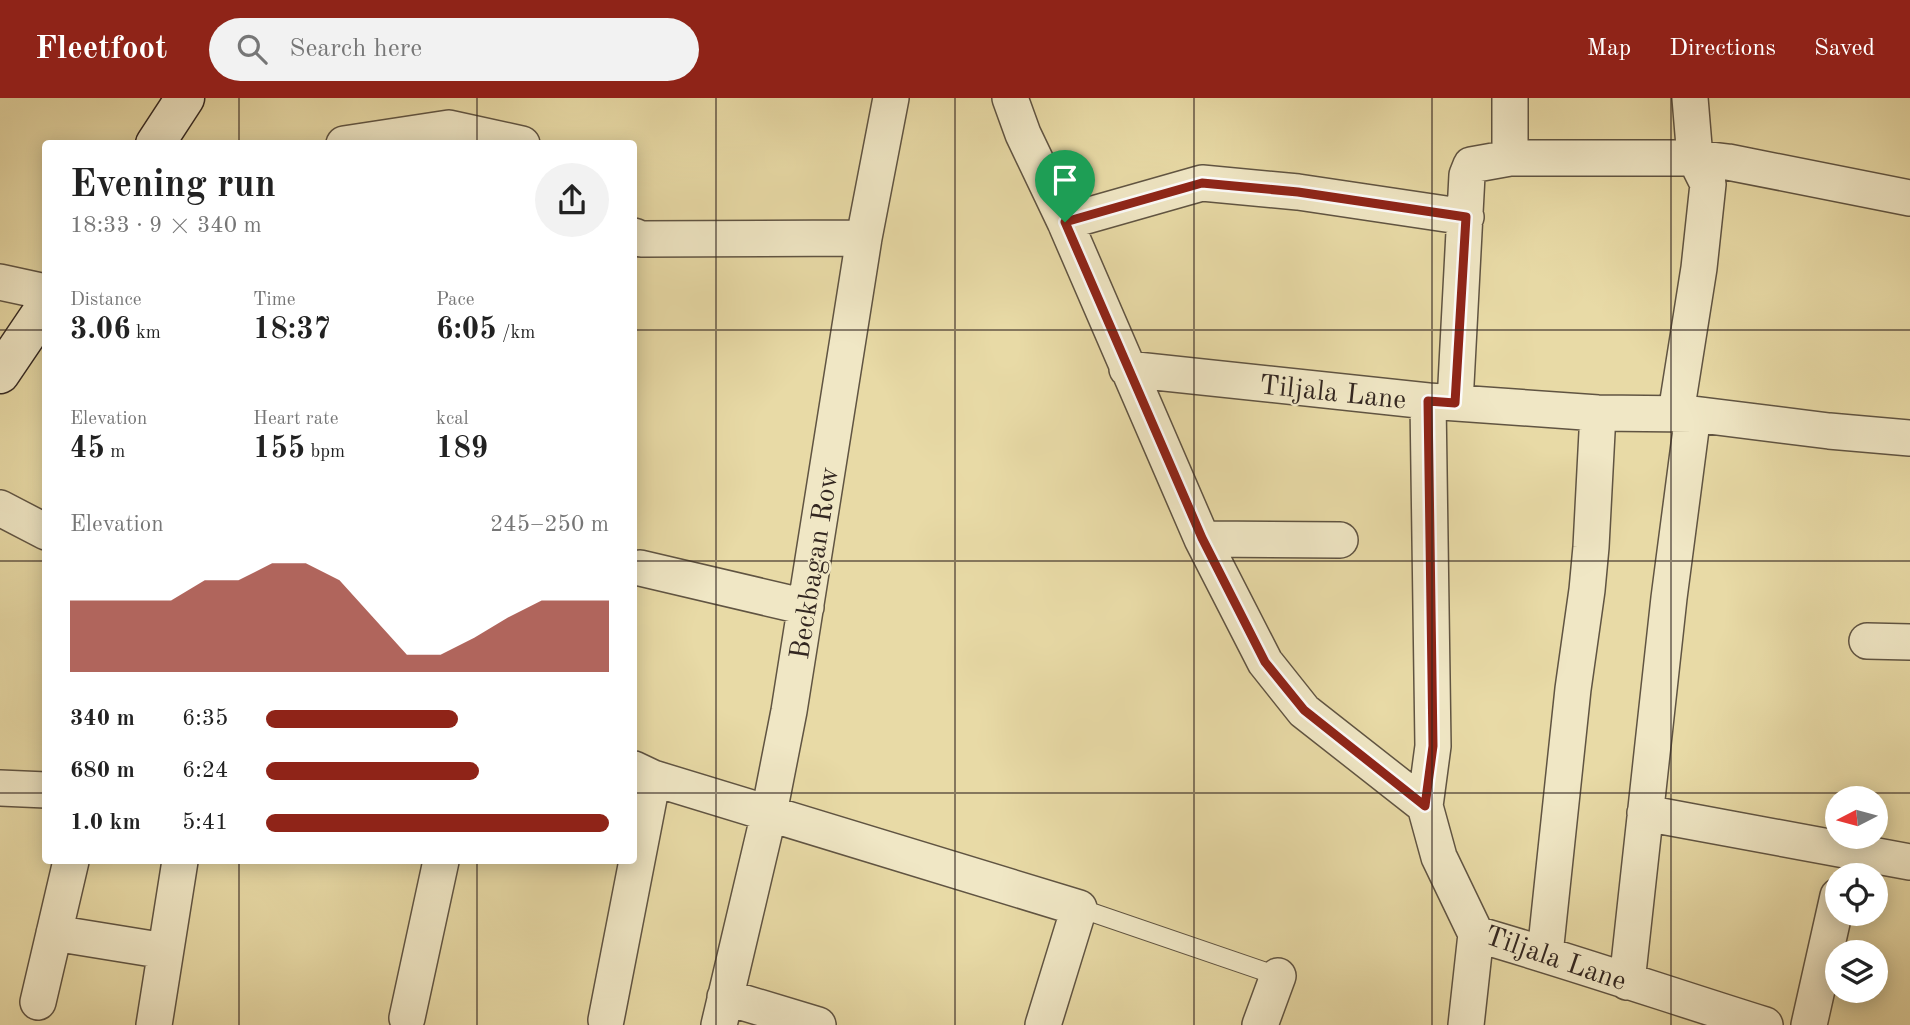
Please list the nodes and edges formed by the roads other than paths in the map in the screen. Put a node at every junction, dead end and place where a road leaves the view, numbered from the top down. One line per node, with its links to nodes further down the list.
1 (185, 98): 7 (main road)
2 (891, 98): 16 (street, Beckbagan Row)
3 (1010, 98): 14 (street)
4 (1510, 98): 10 (street)
5 (1690, 98): 11 (street)
6 (433, 137): 8 (street); 9 (street)
7 (158, 140)
8 (395, 140)
9 (471, 140)
10 (1510, 158): 11 (street); 13 (street)
11 (1695, 158): 12 (street); 24 (street)
12 (1910, 198)
13 (1466, 217): 14 (street); 22 (street)
14 (1065, 222): 20 (street)
15 (637, 237): 16 (street)
16 (864, 238): 31 (street, Beckbagan Row)
17 (0, 282): 18 (street)
18 (42, 291)
19 (42, 312): 21 (main road)
20 (1127, 369): 22 (street, Tiljala Lane); 28 (street)
21 (0, 374)
22 (1442, 402): 23 (street); 37 (street, Tiljala Lane)
23 (1598, 413): 24 (street); 52 (street)
24 (1685, 413): 25 (street); 40 (street)
25 (1910, 438)
26 (0, 508): 27 (street)
27 (42, 530)
28 (1202, 538): 29 (street); 37 (street)
29 (1340, 540)
30 (640, 568): 31 (street)
31 (806, 607): 39 (street, Beckbagan Row)
32 (1867, 641): 33 (street)
33 (1910, 642)
34 (643, 773): 38 (street); 39 (street)
35 (0, 788): 36 (street)
36 (42, 790)
37 (1425, 806): 50 (street, Tiljala Lane)
38 (637, 813)
39 (769, 813): 47 (street); 56 (street, Beckbagan Row)
40 (1645, 813): 42 (street); 54 (street)
41 (1910, 862): 42 (street)
42 (1844, 863)
43 (70, 864): 49 (street)
44 (180, 864): 51 (street)
45 (440, 864): 57 (street)
46 (629, 864): 58 (street)
47 (1079, 908): 53 (lane); 61 (street)
48 (1831, 926): 65 (street)
49 (54, 933): 51 (street); 55 (street)
50 (1476, 934): 52 (street, Tiljala Lane); 63 (street)
51 (165, 951): 59 (street)
52 (1545, 954): 54 (street, Tiljala Lane)
53 (1278, 976): 62 (street)
54 (1627, 982): 64 (street, Tiljala Lane)
55 (38, 1002)
56 (722, 1011): 60 (street)
57 (407, 1018)
58 (606, 1020)
59 (154, 1025)
60 (818, 1025)
61 (1043, 1025)
62 (1260, 1025)
63 (1466, 1025)
64 (1765, 1025)
65 (1809, 1025)

